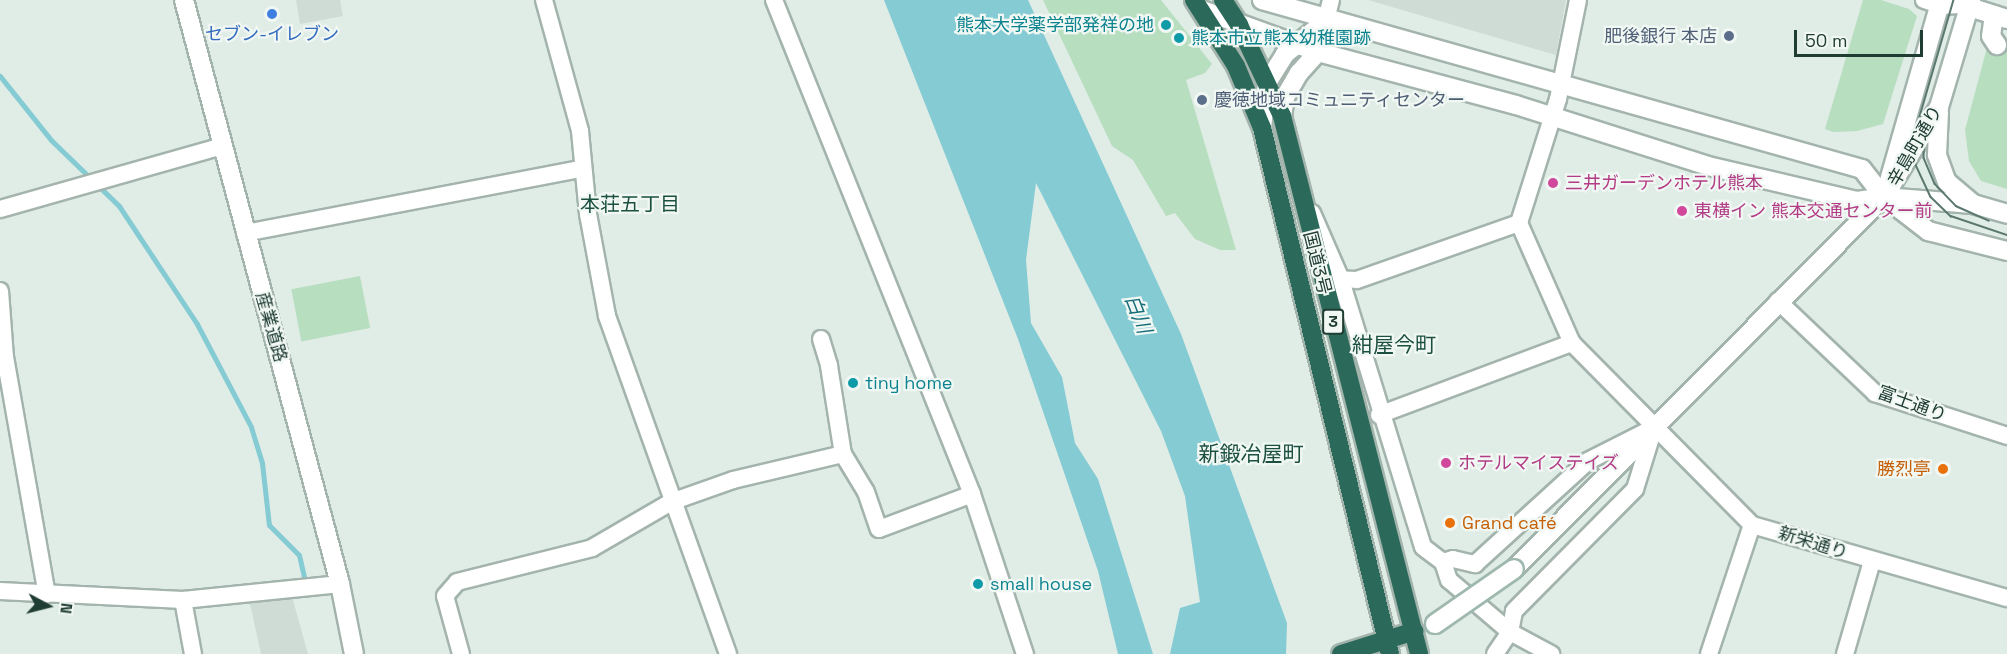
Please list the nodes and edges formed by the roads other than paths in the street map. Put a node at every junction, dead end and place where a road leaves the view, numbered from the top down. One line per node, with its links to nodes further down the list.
1 (184, 0): 23 (street, 産業道路)
2 (544, 0): 24 (street)
3 (774, 0): 41 (street)
4 (1222, 0): 13 (highway, 国道3号 / 3)
5 (1262, 0): 12 (street)
6 (1331, 0): 12 (street)
7 (1578, 0): 18 (street)
8 (1935, 2): 9 (street); 25 (street, 辛島町通り)
9 (1970, 4): 11 (street); 19 (street, 辛島町通り)
10 (1198, 5): 13 (street); 22 (highway, 国道3号 / 3)
11 (2001, 17): 15 (street)
12 (1327, 20): 14 (street); 16 (street); 18 (street)
13 (1239, 25): 14 (street); 17 (highway, 国道3号 / 3)
14 (1295, 44): 16 (street); 17 (street)
15 (1997, 45)
16 (1318, 52): 20 (street); 21 (street)
17 (1267, 83): 20 (highway, 国道3号 / 3); 22 (street)
18 (1561, 84): 21 (street); 25 (street)
19 (1939, 107): 25 (street, 辛島町通り); 26 (street)
20 (1282, 116): 32 (highway, 国道3号 / 3)
21 (1553, 116): 25 (street); 29 (street)
22 (1262, 128): 53 (highway, 国道3号 / 3)
23 (224, 146): 27 (street); 30 (street, 産業道路)
24 (582, 169): 30 (street); 42 (street)
25 (1884, 197): 26 (street); 31 (street); 34 (street)
26 (1973, 204): 28 (street)
27 (0, 209)
28 (2007, 214)
29 (1519, 223): 32 (street); 36 (street)
30 (245, 233): 46 (street, 産業道路)
31 (2007, 251)
32 (1331, 279): 37 (street); 51 (highway, 国道3号 / 3)
33 (0, 291): 48 (street)
34 (1779, 301): 38 (street); 39 (street, 富士通り)
35 (821, 339): 40 (street)
36 (1572, 343): 37 (street); 38 (street, 新栄通り)
37 (1379, 415): 45 (street)
38 (1654, 427): 43 (street, 新栄通り); 45 (street); 51 (street, bridge); 52 (street)
39 (2007, 436)
40 (843, 454): 41 (street); 42 (street)
41 (972, 494): 58 (street)
42 (671, 502): 56 (street); 57 (street)
43 (1752, 525): 44 (street, 新栄通り); 63 (street)
44 (1872, 561): 49 (street, 新栄通り); 64 (street)
45 (1443, 562): 52 (street)
46 (340, 584): 50 (street); 55 (street, 産業道路)
47 (0, 591): 48 (street)
48 (47, 594): 50 (street)
49 (2007, 598)
50 (183, 600): 54 (street)
51 (1415, 631): 53 (highway); 60 (highway, 国道3号 / 3)
52 (1510, 632): 61 (street); 62 (street)
53 (1388, 647): 59 (highway)
54 (193, 654)
55 (354, 654)
56 (461, 654)
57 (728, 654)
58 (1025, 654)
59 (1341, 654)
60 (1419, 654)
61 (1495, 654)
62 (1551, 654)
63 (1709, 654)
64 (1845, 654)

